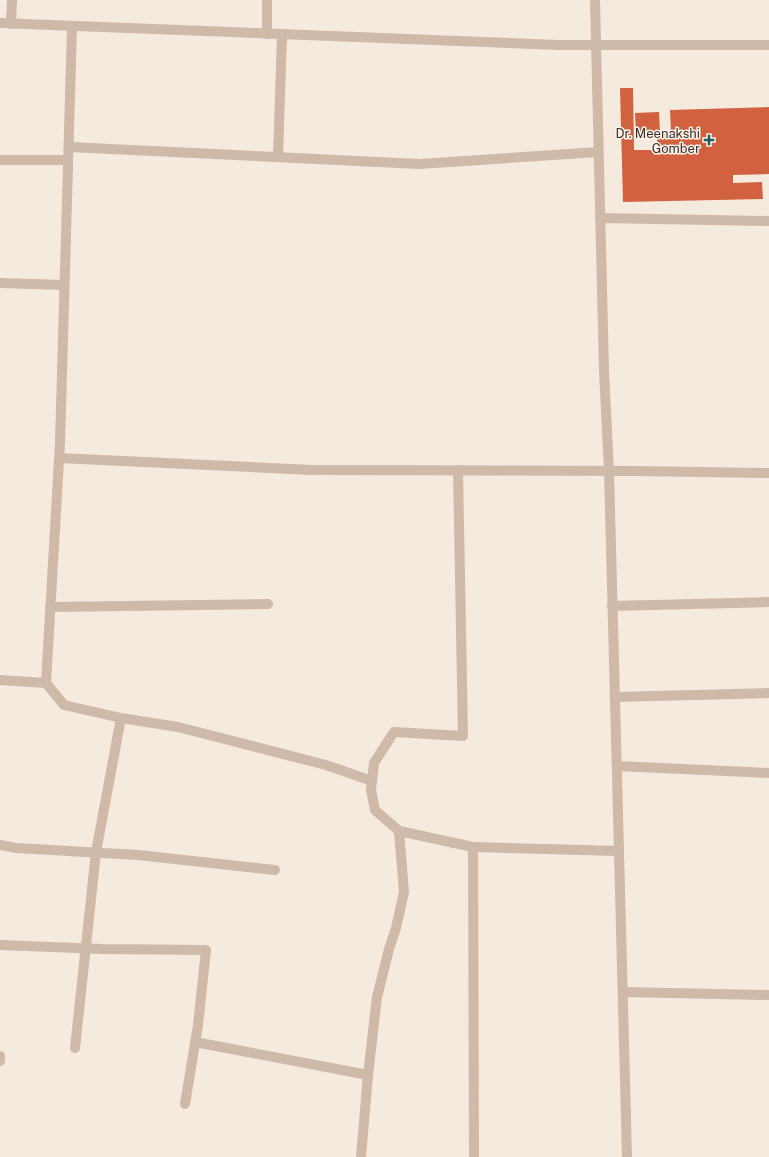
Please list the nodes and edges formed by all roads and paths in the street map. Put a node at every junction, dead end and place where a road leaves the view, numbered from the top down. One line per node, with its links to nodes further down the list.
1 (12, 0): 5 (street)
2 (267, 0): 7 (street)
3 (595, 0): 9 (street)
4 (0, 24): 5 (street)
5 (11, 24): 6 (street)
6 (72, 27): 7 (street); 11 (street)
7 (267, 34): 8 (street)
8 (282, 35): 9 (street); 13 (street)
9 (596, 45): 10 (street); 12 (street)
10 (769, 45)
11 (68, 147): 13 (street); 15 (street)
12 (598, 152): 13 (street); 16 (street)
13 (278, 157)
14 (0, 160): 15 (street)
15 (68, 160): 19 (street)
16 (600, 218): 17 (street); 22 (street)
17 (769, 221)
18 (0, 283): 19 (street)
19 (64, 285): 20 (street)
20 (59, 458): 21 (street); 27 (street)
21 (458, 470): 22 (street); 35 (street)
22 (609, 471): 23 (street); 26 (street)
23 (769, 473)
24 (769, 602): 26 (street)
25 (268, 604): 27 (street)
26 (612, 606): 31 (street)
27 (50, 607): 29 (street)
28 (0, 680): 29 (street)
29 (46, 683): 32 (street)
30 (769, 693): 31 (street)
31 (615, 697): 33 (street)
32 (121, 718): 35 (street); 40 (street)
33 (617, 766): 34 (street); 39 (street)
34 (769, 773)
35 (372, 781): 36 (street)
36 (399, 831): 38 (street); 50 (street)
37 (0, 846): 40 (street)
38 (473, 848): 39 (street); 53 (street)
39 (619, 851): 44 (street)
40 (96, 852): 41 (street); 43 (street)
41 (275, 870)
42 (0, 944): 43 (street)
43 (85, 949): 46 (street); 47 (street)
44 (623, 992): 45 (street); 54 (street)
45 (769, 995)
46 (195, 1042): 50 (street); 51 (street)
47 (75, 1048)
48 (0, 1056): 49 (street)
49 (0, 1061)
50 (368, 1075): 52 (street)
51 (185, 1104)
52 (361, 1157)
53 (474, 1157)
54 (627, 1157)

